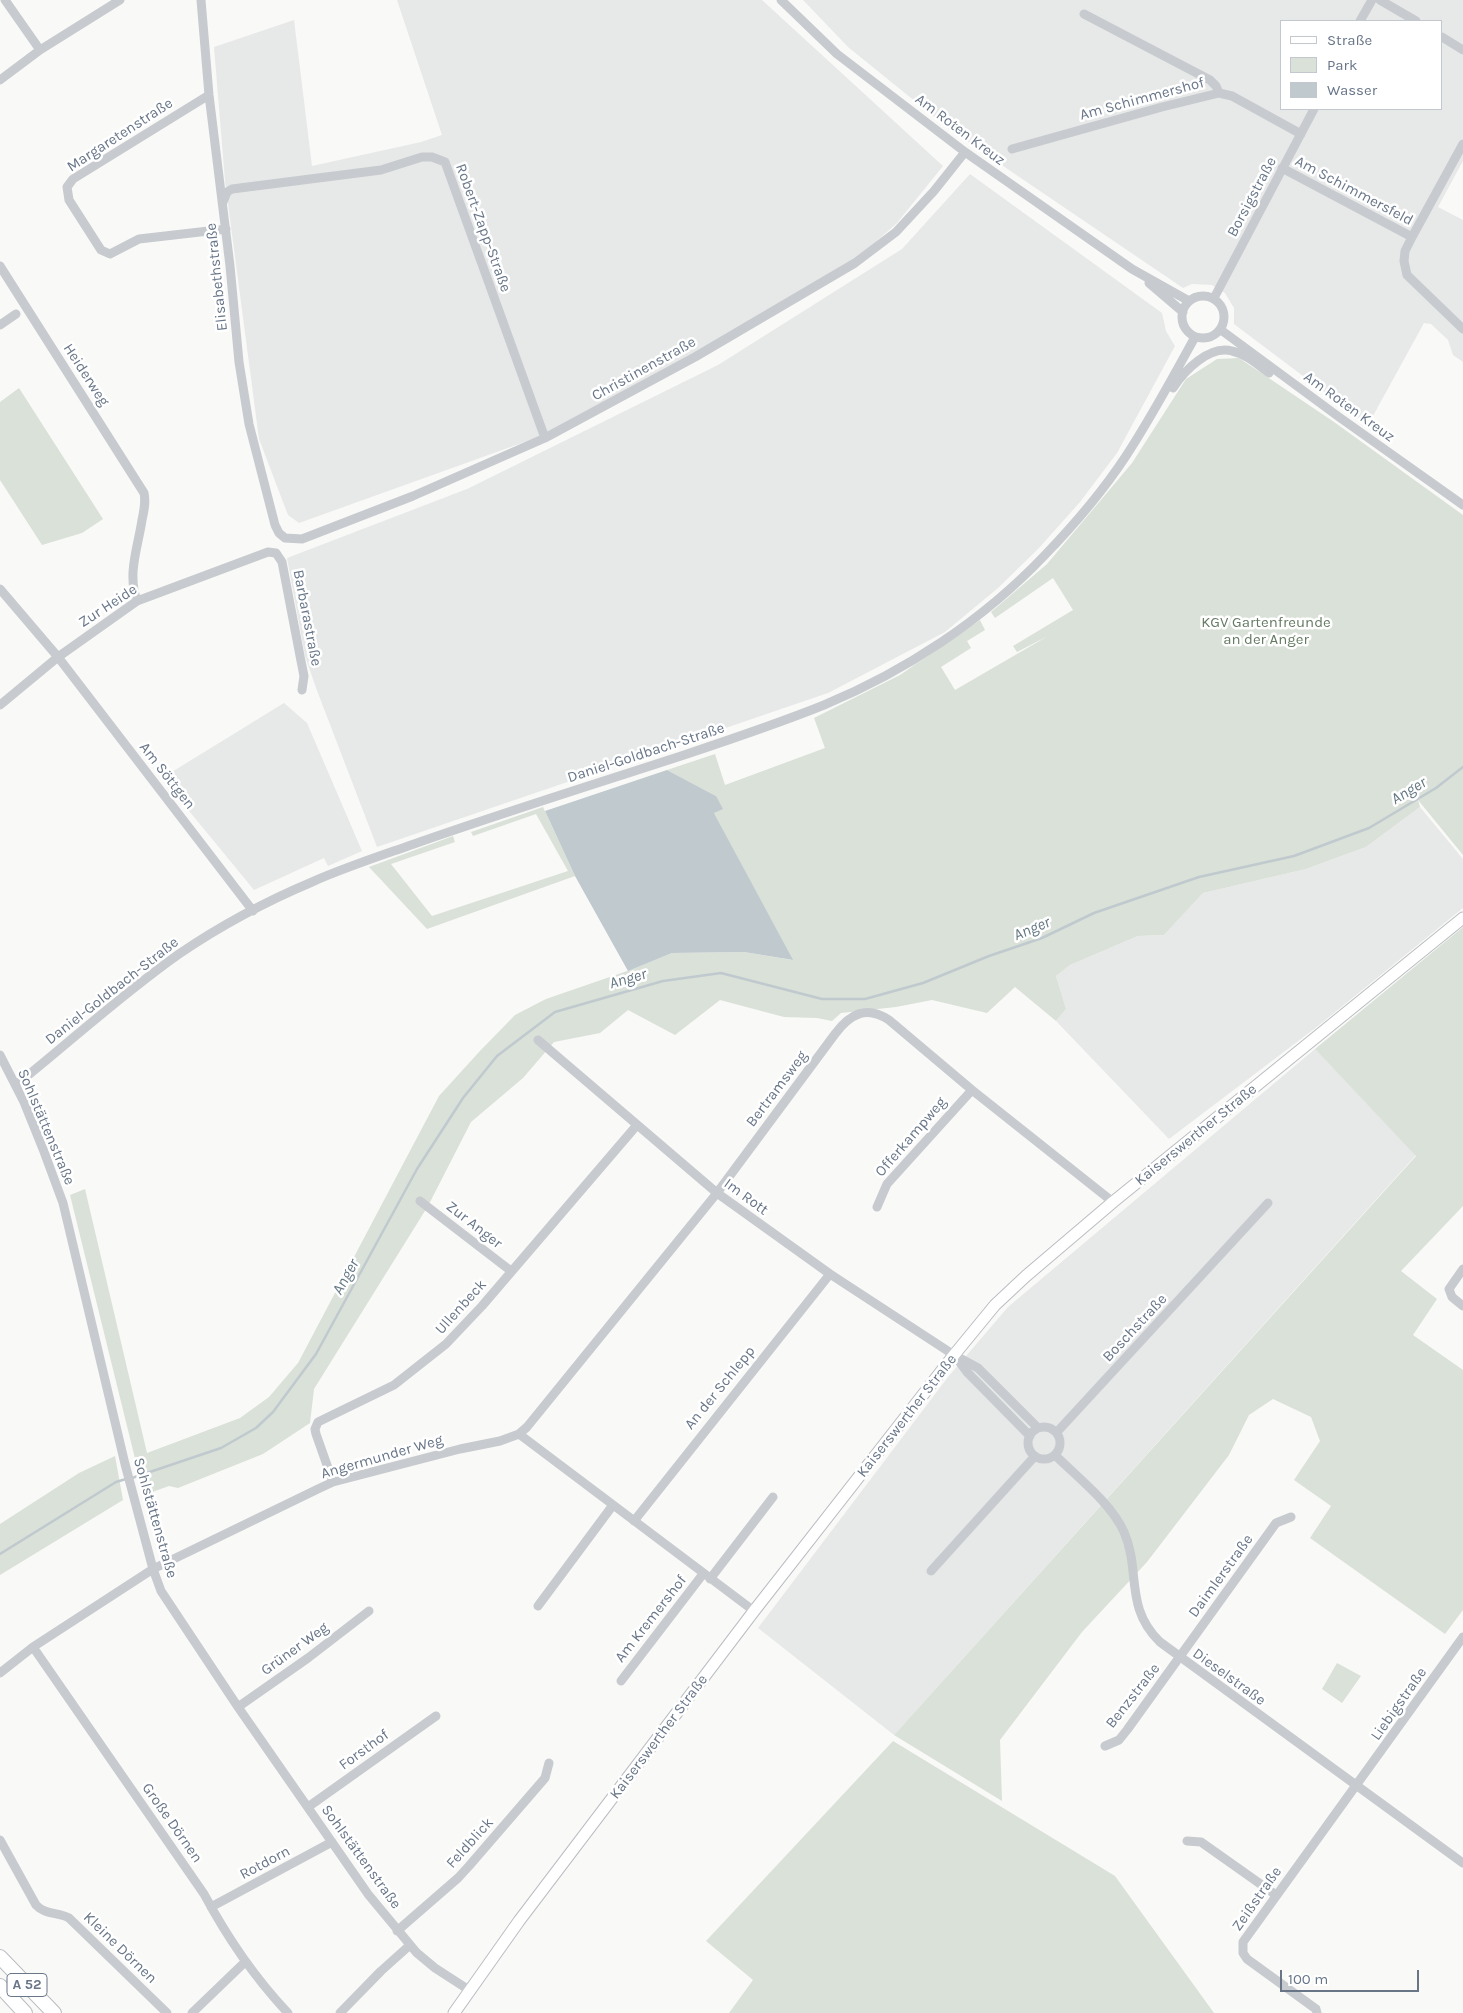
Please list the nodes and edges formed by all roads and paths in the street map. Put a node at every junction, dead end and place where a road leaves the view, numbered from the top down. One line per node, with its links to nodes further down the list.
1 (4, 0): 11 (street)
2 (120, 0): 11 (street)
3 (201, 0): 15 (street, Elisabethstraße)
4 (781, 0): 20 (street, Am Roten Kreuz)
5 (1372, 0): 8 (street)
6 (1380, 0): 9 (street)
7 (1084, 14): 14 (street)
8 (1361, 20)
9 (1414, 20)
10 (1443, 38): 12 (street)
11 (40, 50): 13 (street)
12 (1463, 50)
13 (0, 80)
14 (1219, 93): 17 (street, Am Schimmershof); 19 (street, Am Schimmershof)
15 (209, 95): 22 (street, Elisabethstraße); 23 (street, Margaretenstraße)
16 (1313, 110): 17 (street, Borsigstraße)
17 (1301, 134): 21 (street, Borsigstraße)
18 (1463, 144): 24 (street, Am Schimmersfeld)
19 (1012, 149)
20 (965, 152): 26 (street, Am Roten Kreuz); 37 (street, Christinenstraße)
21 (1282, 168): 24 (street, Am Schimmersfeld); 27 (street, Borsigstraße)
22 (223, 202): 23 (street, Elisabethstraße); 37 (street, Robert-Zapp-Straße)
23 (226, 229): 39 (street, Elisabethstraße)
24 (1412, 237): 32 (street, Am Schimmersfeld)
25 (0, 266): 42 (street, Heiderweg)
26 (1132, 268): 28 (street, Am Roten Kreuz); 29 (street, Am Roten Kreuz)
27 (1214, 298): 28 (street); 33 (street)
28 (1189, 301): 29 (street)
29 (1183, 312): 34 (street)
30 (16, 314): 31 (street)
31 (0, 325)
32 (1463, 329)
33 (1221, 330): 34 (street); 36 (street, Am Roten Kreuz)
34 (1195, 337): 35 (street, Daniel-Goldbach-Straße)
35 (1154, 412): 36 (street); 46 (street, Daniel-Goldbach-Straße)
36 (1339, 418): 38 (street, Am Roten Kreuz)
37 (545, 438): 39 (street, Christinenstraße)
38 (1463, 505)
39 (288, 539): 40 (street)
40 (276, 553): 42 (street, Zur Heide); 44 (street, Barbarastraße)
41 (0, 589): 43 (street, Am Söttgen)
42 (137, 601): 43 (street, Zur Heide)
43 (58, 657): 45 (street, Zur Heide); 46 (street, Am Söttgen)
44 (302, 690)
45 (0, 705)
46 (253, 911): 50 (street, Daniel-Goldbach-Straße)
47 (1463, 918): 55 (main road, Kaiserswerther Straße)
48 (538, 1040): 52 (street, Im Rott)
49 (0, 1055): 50 (street, Sohlstättenstraße)
50 (16, 1085): 74 (street, Sohlstättenstraße)
51 (972, 1090): 53 (street, Bertramsweg); 55 (street, Bertramsweg); 57 (street, Offerkampweg)
52 (637, 1124): 53 (street, Im Rott); 59 (street, Ullenbeck)
53 (717, 1193): 60 (street, Im Rott); 65 (street, Bertramsweg)
54 (420, 1201): 59 (street, Zur Anger)
55 (1113, 1202): 62 (main road, Kaiserswerther Straße)
56 (1268, 1203): 64 (street, Boschstraße)
57 (877, 1207)
58 (1463, 1269): 61 (street)
59 (512, 1271): 69 (street, Ullenbeck)
60 (830, 1274): 62 (street, Im Rott); 73 (street, An der Schlepp)
61 (1463, 1306)
62 (954, 1355): 63 (street); 66 (street); 79 (main road, Kaiserswerther Straße)
63 (1038, 1428): 64 (street); 66 (street)
64 (1057, 1432): 67 (street)
65 (519, 1434): 69 (street, Angermunder Weg); 71 (street)
66 (1030, 1436): 68 (street)
67 (1055, 1454): 68 (street); 82 (street, Dieselstraße)
68 (1035, 1456): 75 (street)
69 (333, 1482): 74 (street, Angermunder Weg)
70 (773, 1497): 76 (street)
71 (613, 1505): 73 (street); 77 (street)
72 (1291, 1518): 82 (street, Daimlerstraße)
73 (634, 1521): 76 (street)
74 (153, 1570): 81 (street, Angermunder Weg); 85 (street, Sohlstättenstraße)
75 (931, 1572)
76 (707, 1576): 79 (street); 84 (street, Am Kremershof)
77 (538, 1606)
78 (368, 1611): 85 (street, Grüner Weg)
79 (754, 1611): 102 (main road, Kaiserswerther Straße)
80 (1463, 1637): 89 (street, Liebigstraße)
81 (33, 1647): 83 (street, Angermunder Weg); 96 (street, Große Dörnen)
82 (1179, 1658): 87 (street, Benzstraße); 89 (street, Dieselstraße)
83 (0, 1674)
84 (621, 1681)
85 (238, 1707): 90 (street, Sohlstättenstraße)
86 (436, 1716): 90 (street, Forsthof)
87 (1105, 1746)
88 (549, 1763): 97 (street, Feldblick)
89 (1357, 1786): 94 (street, Dieselstraße); 95 (street, Zeißstraße)
90 (308, 1808): 93 (street, Sohlstättenstraße)
91 (0, 1840): 105 (street, Kleine Dörnen)
92 (1187, 1840): 95 (street)
93 (332, 1842): 96 (street, Rotdorn); 97 (street, Sohlstättenstraße)
94 (1463, 1863)
95 (1276, 1895): 110 (street, Zeißstraße)
96 (211, 1907): 100 (street, Große Dörnen)
97 (397, 1930): 98 (street, Sohlstättenstraße)
98 (410, 1946): 102 (street, Sohlstättenstraße); 108 (street)
99 (0, 1956): 104 (highway, A 52)
100 (245, 1962): 106 (street); 107 (street, Große Dörnen)
101 (0, 1986): 103 (highway, A 52)
102 (469, 1990): 109 (main road, Kaiserswerther Straße)
103 (25, 2013)
104 (54, 2013)
105 (167, 2013)
106 (192, 2013)
107 (288, 2013)
108 (340, 2013)
109 (454, 2013)
110 (1317, 2013)

